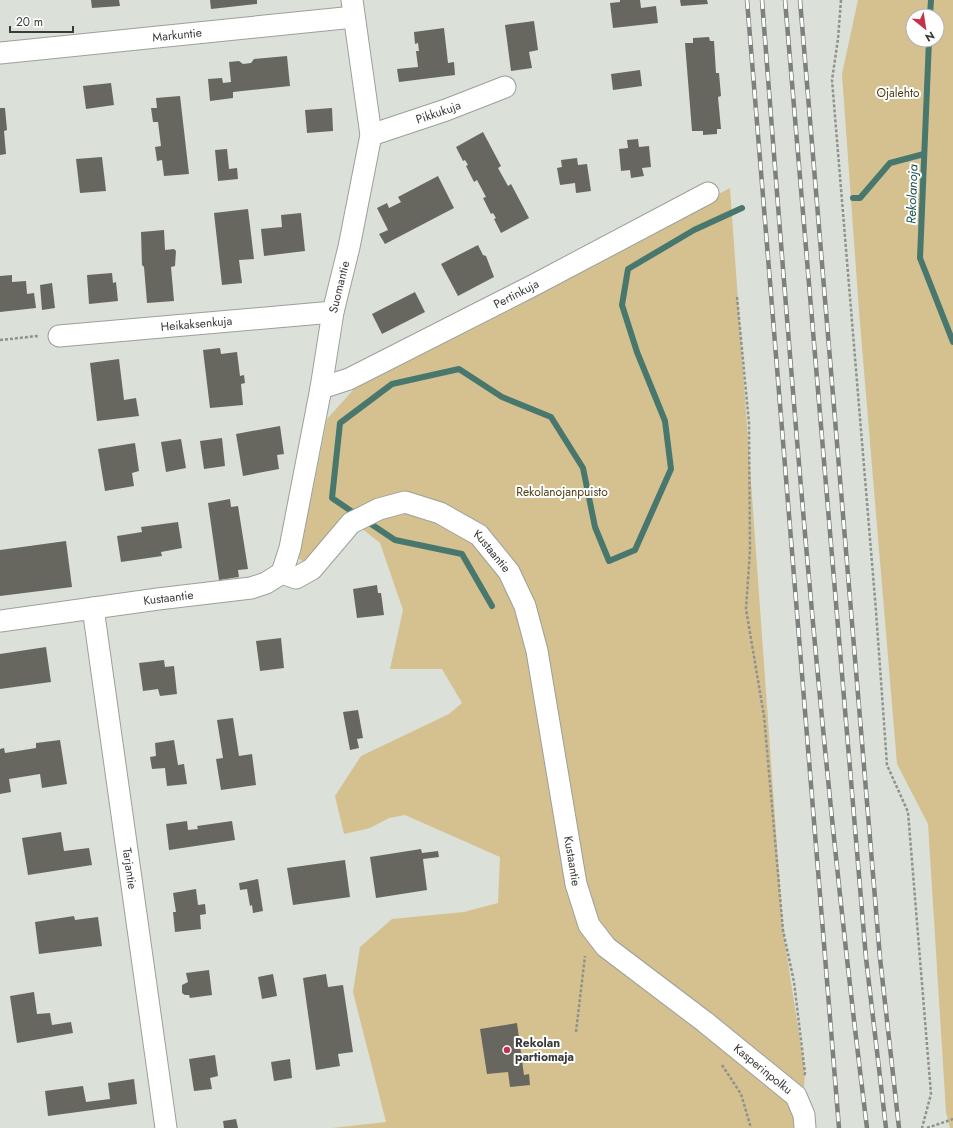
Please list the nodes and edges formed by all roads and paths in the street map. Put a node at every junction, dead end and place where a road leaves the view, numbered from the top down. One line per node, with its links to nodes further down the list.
1 (841, 0): 24 (path)
2 (353, 9): 3 (street, Markuntie); 5 (street, Suomantie)
3 (0, 53)
4 (505, 87): 5 (street, Pikkukuja)
5 (371, 135): 8 (street, Suomantie)
6 (708, 193): 11 (street, Pertinkuja)
7 (737, 297): 19 (path)
8 (333, 312): 9 (street, Heikaksenkuja); 11 (street, Suomantie)
9 (59, 336): 10 (path)
10 (0, 340)
11 (322, 388): 12 (street, Suomantie)
12 (282, 573): 13 (street, Kustaantie); 15 (street, Kustaantie)
13 (93, 608): 14 (street, Kustaantie); 21 (street, Tarjantie)
14 (0, 621)
15 (589, 925): 16 (street, Kustaantie); 17 (path)
16 (705, 1022): 19 (street, Kasperinpolku)
17 (576, 1032)
18 (721, 1061): 22 (path)
19 (796, 1096): 23 (street, Kasperinpolku)
20 (953, 1119): 25 (path)
21 (166, 1128)
22 (751, 1128)
23 (805, 1128)
24 (922, 1128)
25 (927, 1128)

